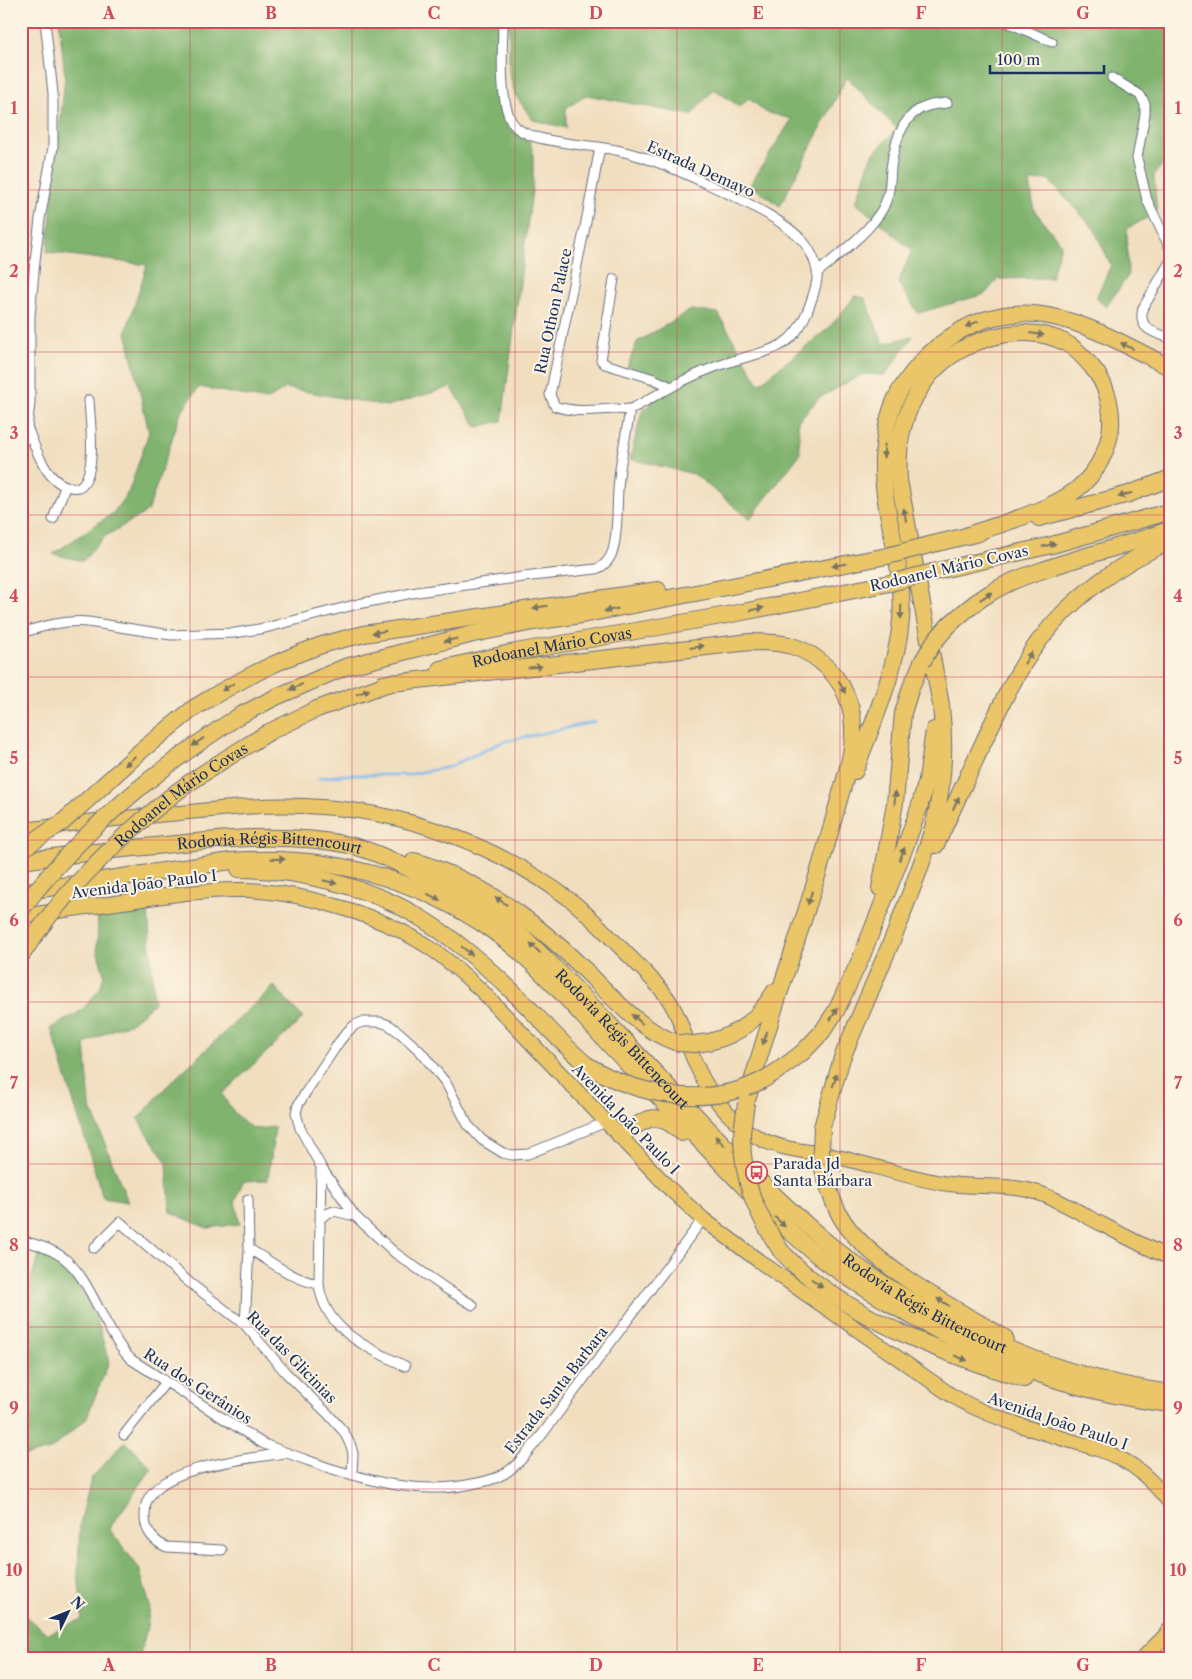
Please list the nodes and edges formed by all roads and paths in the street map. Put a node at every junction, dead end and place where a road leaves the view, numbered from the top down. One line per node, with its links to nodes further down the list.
1 (45, 21): 17 (street)
2 (503, 21): 7 (street, Estrada Demayo)
3 (1005, 21): 4 (street)
4 (1052, 42)
5 (1112, 78): 8 (street)
6 (946, 103): 10 (street)
7 (600, 147): 10 (street, Estrada Demayo); 16 (street, Rua Othon Palace)
8 (1171, 251)
9 (1171, 260): 12 (street)
10 (818, 272): 14 (street)
11 (614, 280): 14 (street)
12 (1171, 338)
13 (1171, 368): 32 (highway, one-way to 32)
14 (671, 387): 16 (street)
15 (89, 400): 20 (street)
16 (630, 409): 27 (street)
17 (28, 428): 18 (street); 20 (street)
18 (21, 450)
19 (1171, 478): 24 (highway, Rodoanel Mário Covas, one-way to 24)
20 (65, 487): 22 (street)
21 (1171, 511): 29 (highway, Rodoanel Mário Covas, one-way to 21, bridge)
22 (54, 520)
23 (1171, 529): 28 (highway, one-way to 23, bridge)
24 (968, 535): 26 (highway, Rodoanel Mário Covas, one-way to 26, bridge); 28 (highway, one-way to 24)
25 (1171, 541): 39 (highway, one-way to 25)
26 (779, 576): 31 (highway, one-way to 31, bridge); 37 (highway, Rodoanel Mário Covas, one-way to 37, bridge)
27 (21, 633)
28 (927, 664): 39 (highway); 40 (highway, one-way to 28); 40 (highway, one-way to 28)
29 (384, 684): 32 (highway, one-way to 32); 41 (highway, Rodoanel Mário Covas, one-way to 29, bridge)
30 (21, 831): 54 (main road)
31 (21, 850)
32 (825, 852): 42 (highway, one-way to 42)
33 (379, 855): 34 (highway, Rodovia Régis Bittencourt); 42 (highway, one-way to 33, bridge); 59 (highway, Rodovia Régis Bittencourt, one-way to 33)
34 (21, 861)
35 (177, 870): 36 (highway, Rodovia Régis Bittencourt); 40 (highway, one-way to 40, bridge); 46 (highway, Rodovia Régis Bittencourt, one-way to 46)
36 (21, 892)
37 (21, 910)
38 (21, 916): 43 (main road, Avenida João Paulo I)
39 (898, 925): 59 (highway, one-way to 39, bridge)
40 (871, 932)
41 (21, 956)
42 (786, 975): 62 (highway, one-way to 62, bridge)
43 (606, 1122): 44 (main road, Avenida João Paulo I); 45 (street)
44 (620, 1136): 46 (highway); 50 (main road, Avenida João Paulo I)
45 (321, 1167): 48 (street); 49 (street)
46 (742, 1186): 62 (highway, Rodovia Régis Bittencourt, one-way to 62)
47 (248, 1199): 53 (street)
48 (355, 1216): 49 (street); 56 (street)
49 (320, 1219): 55 (street)
50 (703, 1219): 65 (street, Estrada Santa Barbara); 66 (main road, Avenida João Paulo I)
51 (21, 1240): 60 (street, Rua dos Gerânios)
52 (94, 1248): 57 (street, Rua das Glicinias)
53 (249, 1249): 55 (street); 57 (street)
54 (1171, 1258)
55 (319, 1284): 58 (street)
56 (473, 1305)
57 (245, 1325): 65 (street, Rua das Glicinias)
58 (405, 1366)
59 (1096, 1378): 61 (highway, Rodovia Régis Bittencourt)
60 (166, 1382): 63 (street); 64 (street, Rua dos Gerânios)
61 (1171, 1393)
62 (1163, 1404)
63 (124, 1435)
64 (284, 1453): 65 (street, Rua dos Gerânios); 67 (street)
65 (352, 1475)
66 (1171, 1504)
67 (222, 1550)
68 (1171, 1628): 69 (main road)
69 (1143, 1658)

